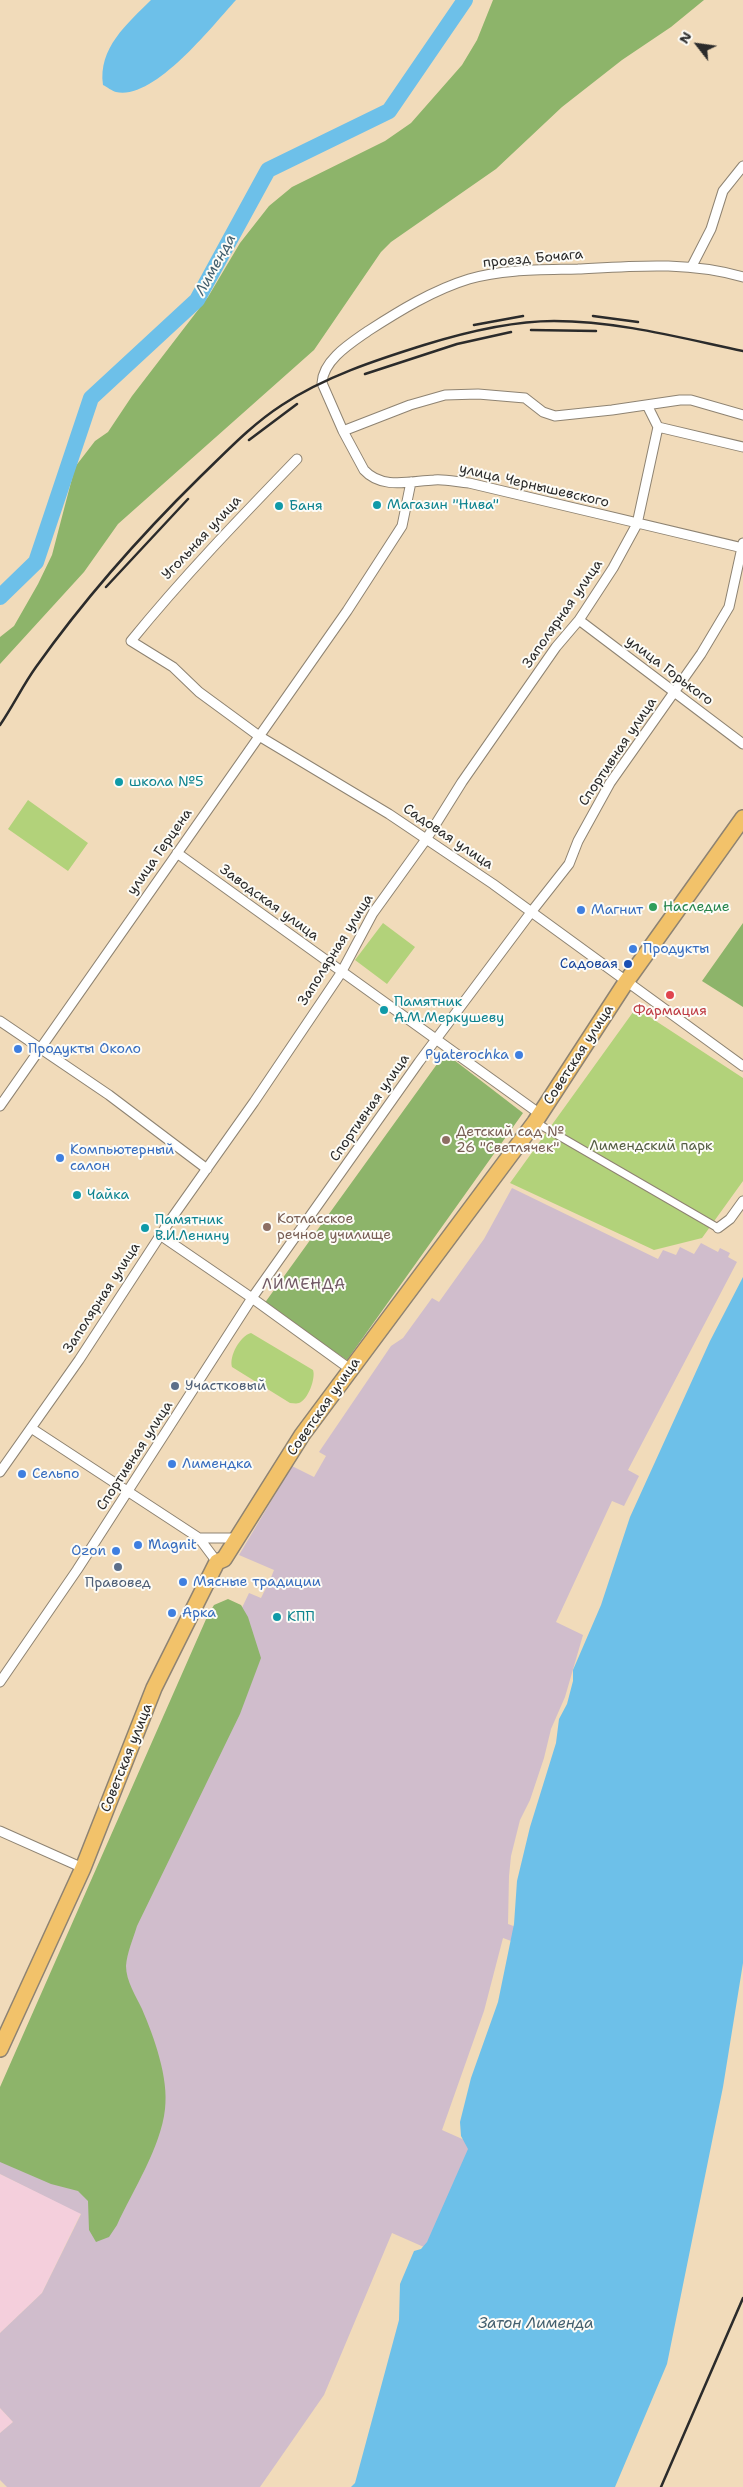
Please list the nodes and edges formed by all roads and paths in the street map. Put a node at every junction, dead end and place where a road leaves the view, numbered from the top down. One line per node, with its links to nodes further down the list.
1 (743, 166): 2 (street)
2 (692, 266): 3 (street, проезд Бочага); 4 (street, проезд Бочага)
3 (743, 277)
4 (324, 372): 8 (street, улица Чернышевского)
5 (646, 405): 6 (street); 7 (street); 8 (street)
6 (743, 415)
7 (658, 427): 9 (street); 12 (street, Заполярная улица)
8 (342, 431): 11 (street, улица Чернышевского)
9 (743, 446)
10 (297, 459): 15 (street, Угольная улица)
11 (411, 482): 12 (street, улица Чернышевского); 17 (street, улица Герцена)
12 (637, 524): 13 (street, улица Чернышевского); 14 (street, Заполярная улица)
13 (743, 547): 16 (street, Спортивная улица)
14 (579, 620): 16 (street, улица Горького); 20 (street, Заполярная улица)
15 (131, 640): 17 (street, Садовая улица)
16 (674, 693): 18 (street, улица Горького); 22 (street, Спортивная улица)
17 (259, 736): 20 (street, Садовая улица); 21 (street, улица Герцена)
18 (743, 744)
19 (743, 818): 24 (main road, Советская улица)
20 (427, 838): 22 (street, Садовая улица); 23 (street, Заполярная улица)
21 (177, 853): 23 (street, Заводская улица); 27 (street, улица Герцена)
22 (532, 911): 24 (street, Садовая улица); 26 (street, Спортивная улица)
23 (341, 973): 26 (street, Заводская улица); 31 (street, Заполярная улица)
24 (626, 982): 28 (street, Садовая улица); 30 (main road, Советская улица)
25 (0, 1021): 27 (street)
26 (438, 1039): 30 (street, Заводская улица); 35 (street, Спортивная улица)
27 (40, 1048): 29 (street, улица Герцена); 31 (street)
28 (743, 1066)
29 (0, 1106)
30 (537, 1118): 33 (street, Заводская улица); 36 (main road, Советская улица)
31 (207, 1169): 34 (street, Заполярная улица)
32 (743, 1201): 33 (street)
33 (718, 1228)
34 (160, 1235): 35 (street); 37 (street, Заполярная улица)
35 (252, 1298): 36 (street); 39 (street, Спортивная улица)
36 (350, 1369): 41 (main road, Советская улица)
37 (31, 1428): 38 (street, Заполярная улица); 39 (street)
38 (0, 1472)
39 (128, 1493): 40 (street); 43 (street, Спортивная улица)
40 (198, 1538): 41 (street); 42 (street)
41 (235, 1538): 42 (main road, Советская улица)
42 (217, 1562): 45 (main road, Советская улица)
43 (0, 1682)
44 (0, 1831): 45 (street)
45 (83, 1868): 46 (main road, Советская улица)
46 (0, 2048)

